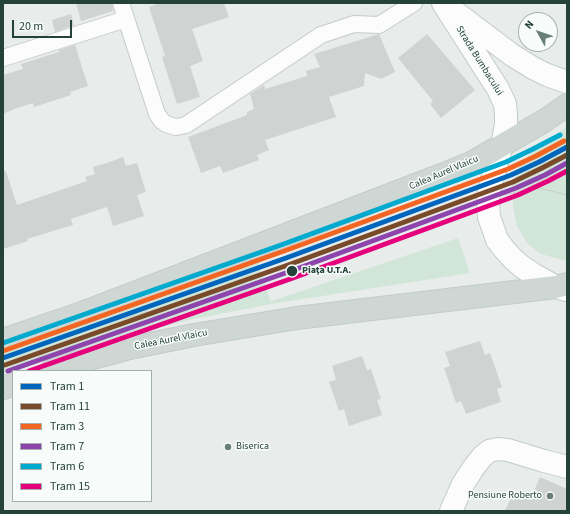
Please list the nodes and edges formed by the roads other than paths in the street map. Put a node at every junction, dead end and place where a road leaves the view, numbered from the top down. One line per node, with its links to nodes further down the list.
1 (121, 3): 4 (street)
2 (414, 3): 4 (street)
3 (443, 3): 6 (street, Strada Bumbacului); 8 (street, Strada Bumbacului)
4 (126, 19): 5 (street)
5 (3, 58)
6 (567, 82)
7 (567, 105): 8 (main road, Calea Aurel Vlaicu)
8 (502, 145): 9 (street, Calea Aurel Vlaicu); 10 (main road, Calea Aurel Vlaicu)
9 (563, 287): 11 (main road, Calea Aurel Vlaicu)
10 (3, 340)
11 (54, 370)
12 (567, 467): 13 (street)
13 (450, 511)

